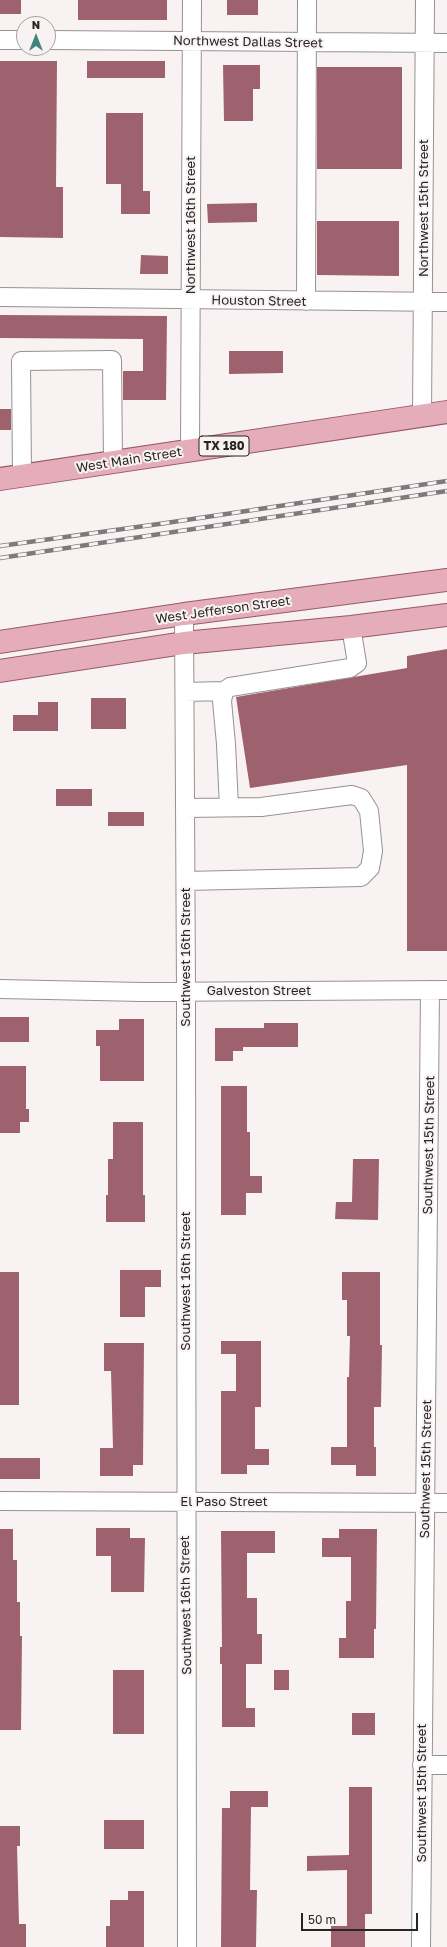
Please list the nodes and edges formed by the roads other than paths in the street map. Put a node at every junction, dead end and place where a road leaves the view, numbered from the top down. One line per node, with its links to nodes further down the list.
1 (192, 0): 7 (street, Northwest 16th Street)
2 (307, 0): 8 (street)
3 (425, 0): 9 (street, Northwest 15th Street)
4 (0, 40): 5 (street)
5 (16, 40)
6 (56, 40): 7 (street, Northwest Dallas Street)
7 (192, 41): 8 (street, Northwest Dallas Street); 12 (street, Northwest 16th Street)
8 (307, 42): 9 (street, Northwest Dallas Street); 13 (street)
9 (425, 43): 10 (street, Northwest Dallas Street); 14 (street, Northwest 15th Street)
10 (447, 43)
11 (0, 297): 12 (street, Houston Street)
12 (191, 300): 13 (street, Houston Street); 18 (street, Northwest 16th Street)
13 (306, 301): 14 (street, Houston Street)
14 (424, 302): 15 (street, Houston Street); 17 (street, Northwest 15th Street)
15 (447, 302)
16 (447, 412): 17 (main road, West Main Street / TX 180)
17 (422, 416): 18 (main road, West Main Street / TX 180)
18 (190, 450): 19 (main road, West Main Street / TX 180)
19 (113, 462): 20 (main road, West Main Street / TX 180); 20 (street)
20 (22, 476): 21 (main road, West Main Street / TX 180)
21 (0, 479)
22 (447, 580): 23 (main road, West Jefferson Street)
23 (184, 614): 26 (main road, West Jefferson Street); 27 (street, Southwest 16th Street)
24 (447, 615): 25 (main road, West Jefferson Street)
25 (351, 627): 27 (main road, West Jefferson Street); 29 (street)
26 (0, 642)
27 (184, 643): 28 (main road, West Jefferson Street); 30 (street, Southwest 16th Street)
28 (0, 671)
29 (224, 691): 30 (street); 31 (street)
30 (185, 692): 32 (street, Southwest 16th Street)
31 (228, 807): 32 (street); 33 (street)
32 (185, 808): 33 (street, Southwest 16th Street)
33 (186, 881): 36 (street, Southwest 16th Street)
34 (0, 989): 36 (street, Galveston Street)
35 (439, 990): 36 (street, Galveston Street); 39 (street, Southwest 15th Street)
36 (186, 991): 38 (street, Southwest 16th Street)
37 (0, 1501): 38 (street, El Paso Street)
38 (185, 1501): 39 (street, El Paso Street); 43 (street, Southwest 16th Street)
39 (426, 1503): 40 (street, El Paso Street); 41 (street, Southwest 15th Street)
40 (447, 1503)
41 (422, 1765): 42 (street); 44 (street, Southwest 15th Street)
42 (447, 1765)
43 (187, 1947)
44 (421, 1947)

